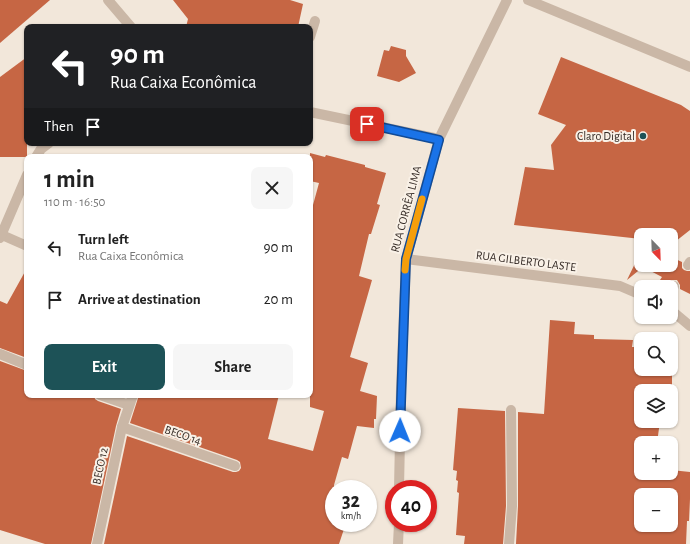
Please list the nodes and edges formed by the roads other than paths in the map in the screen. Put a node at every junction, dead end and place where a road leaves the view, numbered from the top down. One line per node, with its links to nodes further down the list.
1 (108, 0): 5 (street)
2 (507, 0): 9 (street, RUA CORRÊA LIMA)
3 (528, 0): 7 (street)
4 (315, 21): 6 (street)
5 (128, 24)
6 (313, 27)
7 (690, 67)
8 (313, 113): 9 (street)
9 (439, 140): 15 (street, RUA CORRÊA LIMA)
10 (45, 146): 11 (street)
11 (38, 154)
12 (24, 182): 13 (street)
13 (1, 237): 14 (street)
14 (24, 245)
15 (406, 259): 16 (street, RUA GILBERTO LASTE); 27 (street, RUA CORRÊA LIMA)
16 (634, 292)
17 (678, 316): 18 (street)
18 (690, 326)
19 (0, 354): 20 (street)
20 (24, 364)
21 (109, 398): 23 (street)
22 (132, 398): 23 (street, BECO 12)
23 (129, 405): 25 (street, BECO 12)
24 (511, 410): 31 (street)
25 (122, 427): 26 (street, BECO 14); 29 (street, BECO 12)
26 (235, 466)
27 (399, 480)
28 (399, 532): 30 (street)
29 (97, 544)
30 (398, 544)
31 (509, 544)

